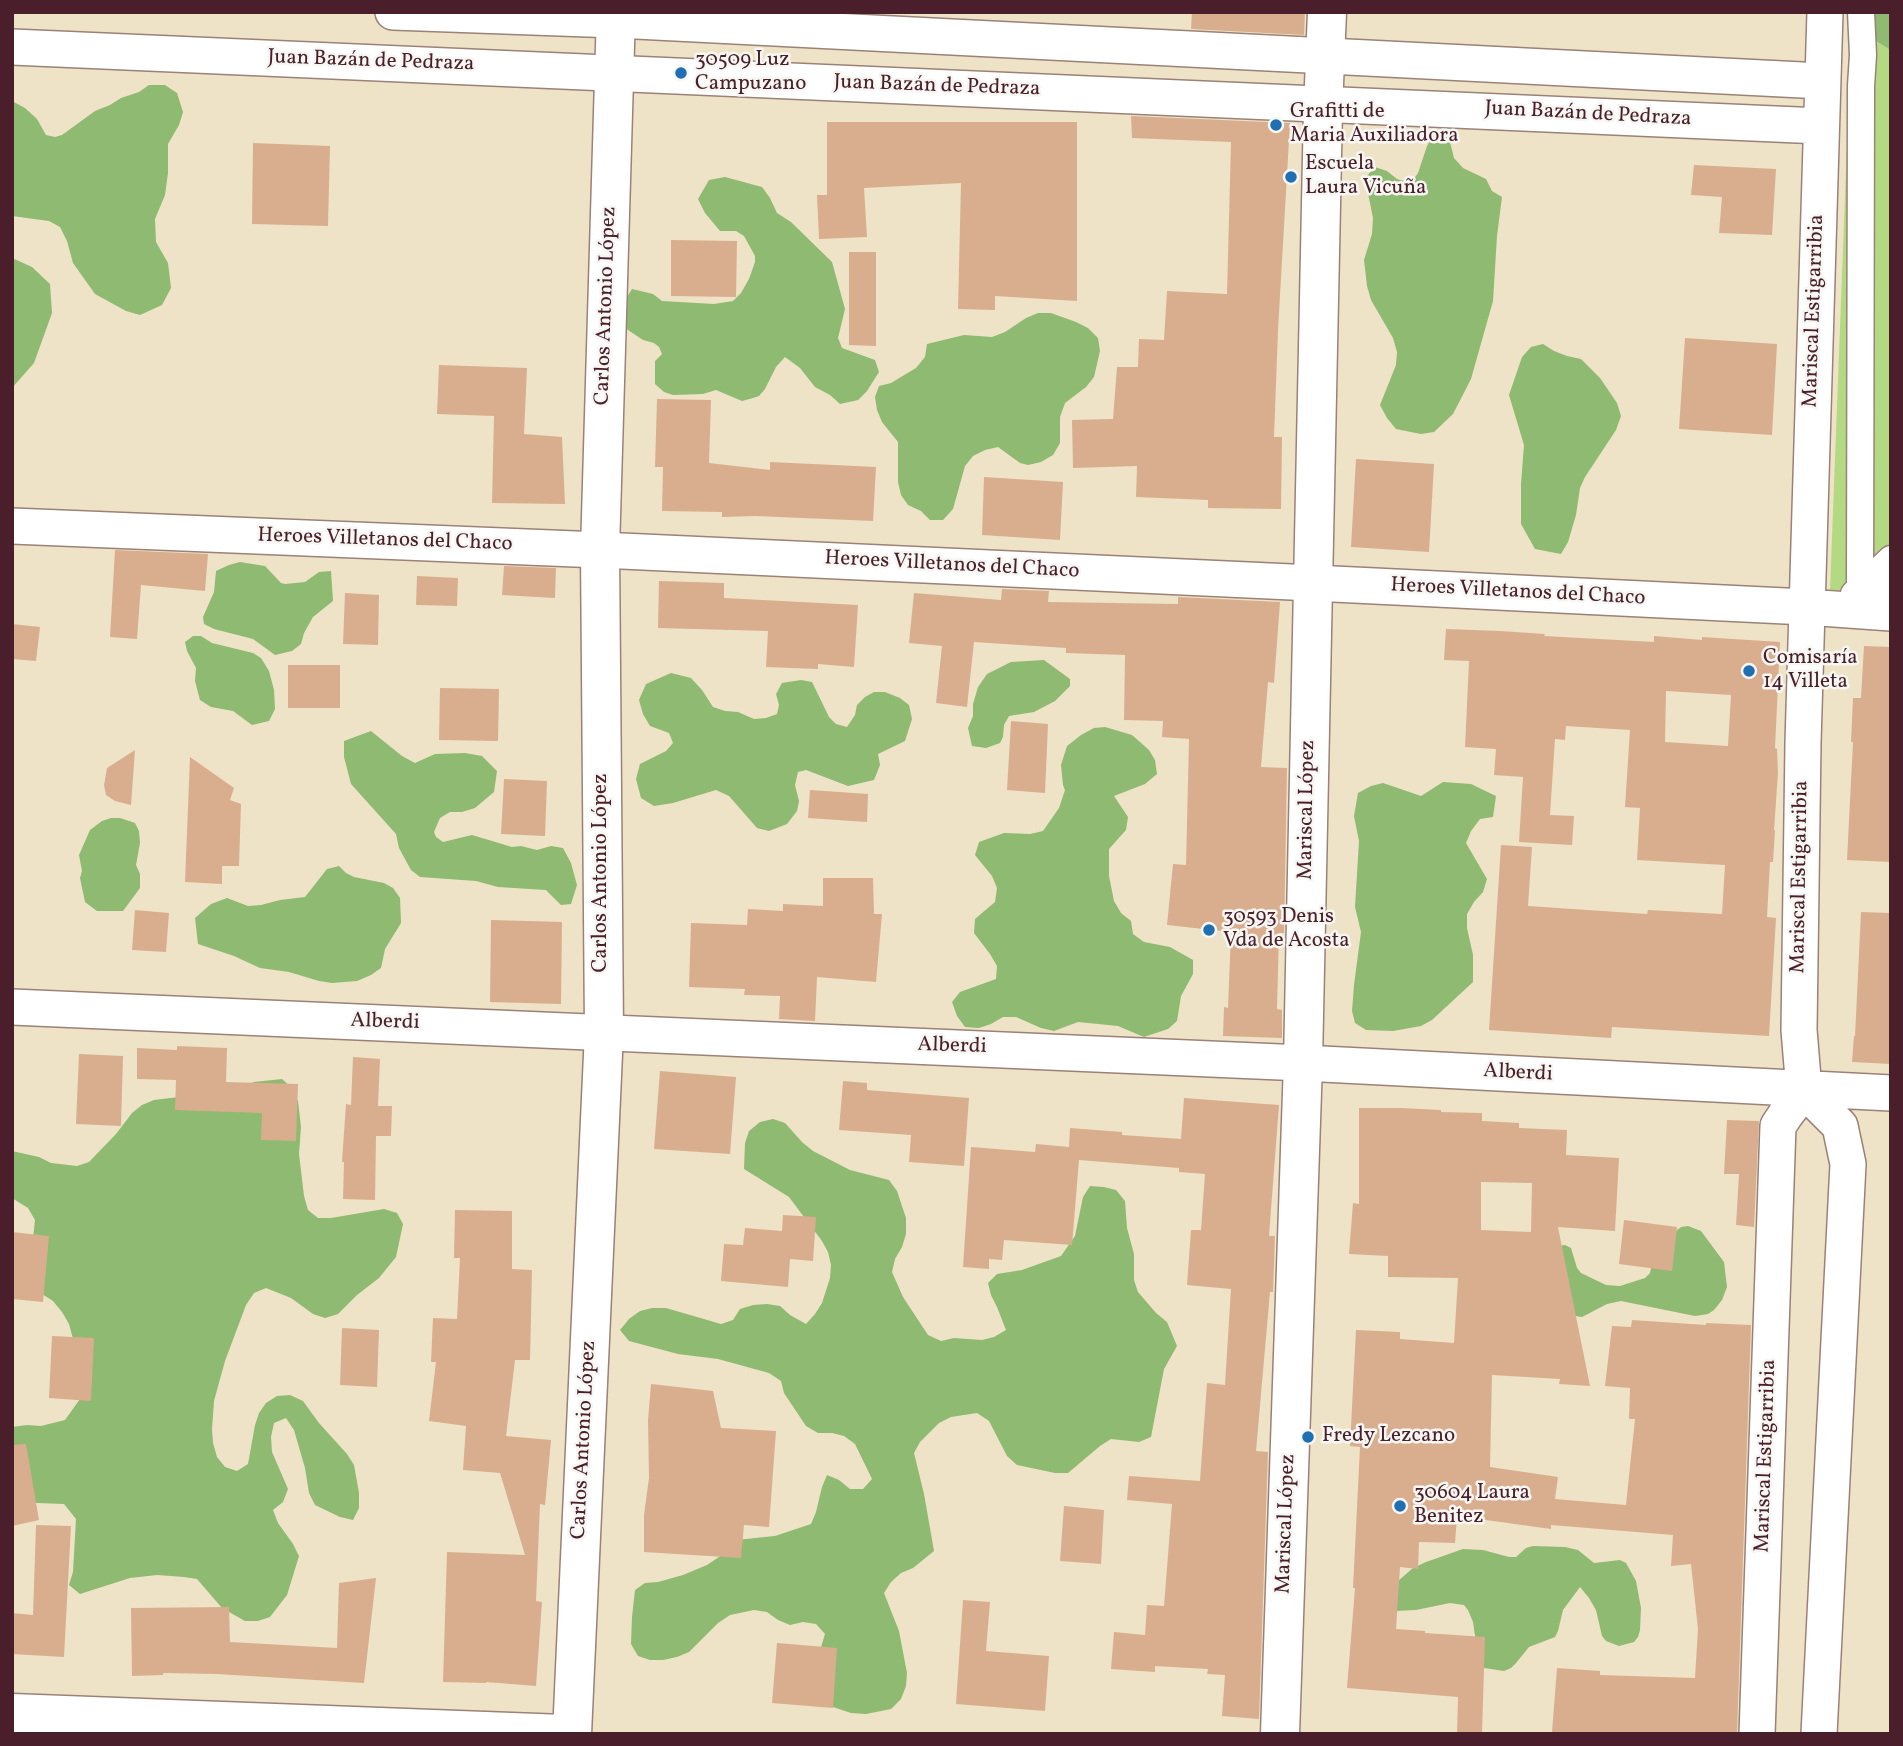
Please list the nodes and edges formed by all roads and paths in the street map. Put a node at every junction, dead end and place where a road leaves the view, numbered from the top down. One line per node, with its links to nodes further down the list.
1 (393, 12): 5 (street)
2 (1327, 12): 7 (main road, Mariscal López)
3 (1825, 12): 9 (street, Mariscal Estigarribia)
4 (1861, 12): 16 (street)
5 (616, 16): 7 (street); 8 (main road, Carlos Antonio López)
6 (12, 47): 8 (street, Juan Bazán de Pedraza)
7 (1325, 56): 9 (street); 10 (main road, Mariscal López)
8 (614, 73): 10 (street, Juan Bazán de Pedraza); 13 (main road, Carlos Antonio López)
9 (1822, 81): 11 (street, Mariscal Estigarribia)
10 (1323, 104): 11 (street, Juan Bazán de Pedraza); 15 (main road, Mariscal López)
11 (1821, 126): 18 (street, Mariscal Estigarribia)
12 (12, 526): 13 (street, Heroes Villetanos del Chaco)
13 (600, 550): 15 (street, Heroes Villetanos del Chaco); 21 (main road, Carlos Antonio López)
14 (1891, 559): 16 (street)
15 (1313, 583): 18 (street, Heroes Villetanos del Chaco); 22 (main road, Mariscal López)
16 (1860, 588): 17 (street); 18 (street)
17 (1891, 588)
18 (1806, 607): 19 (street, Heroes Villetanos del Chaco); 23 (street, Mariscal Estigarribia)
19 (1891, 613)
20 (12, 1007): 21 (street, Alberdi)
21 (604, 1032): 22 (street, Alberdi); 27 (main road, Carlos Antonio López)
22 (1303, 1063): 23 (street, Alberdi); 28 (main road, Mariscal López)
23 (1804, 1090): 24 (street, Alberdi); 29 (street, Mariscal Estigarribia); 30 (street)
24 (1891, 1093)
25 (12, 1713): 26 (main road)
26 (564, 1734)
27 (572, 1734)
28 (1280, 1734)
29 (1757, 1734)
30 (1819, 1734)

